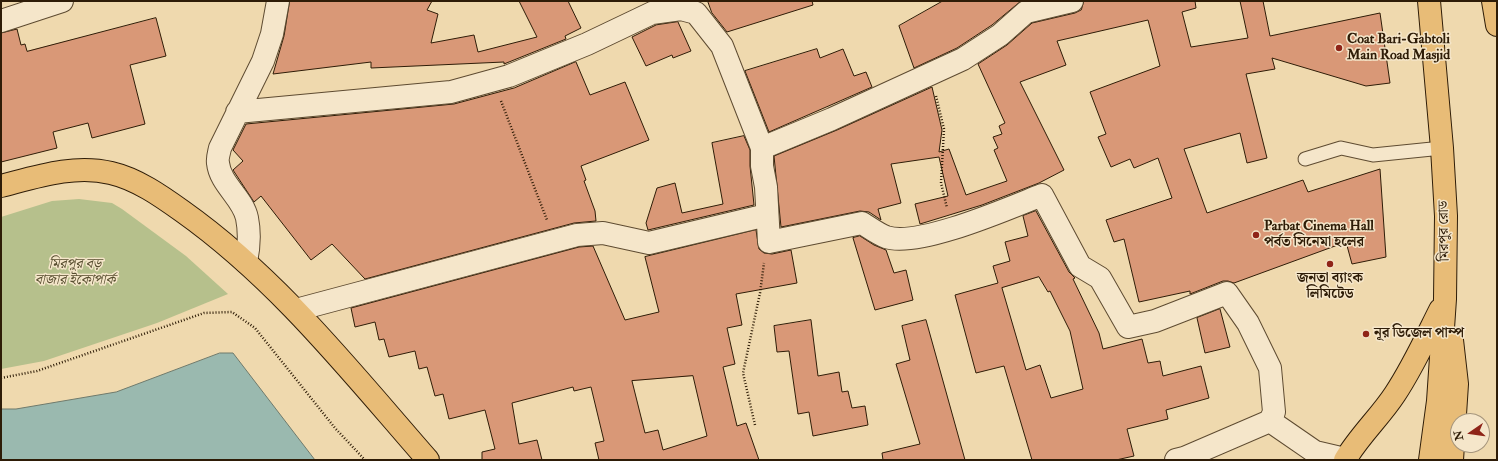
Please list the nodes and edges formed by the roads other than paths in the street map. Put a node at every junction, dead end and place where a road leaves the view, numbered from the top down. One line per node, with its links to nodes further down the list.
1 (62, 1): 7 (street)
2 (278, 1): 9 (street)
3 (1072, 1): 10 (street)
4 (1429, 1): 11 (highway, মিরপুর রোড)
5 (1493, 1): 8 (highway)
6 (650, 7): 9 (street); 10 (street)
7 (1, 21)
8 (1497, 25)
9 (237, 112): 15 (street)
10 (762, 148): 14 (street)
11 (1442, 148): 12 (lane); 16 (highway, মিরপুর রোড)
12 (1305, 159)
13 (1, 186): 15 (highway)
14 (767, 215): 17 (street); 18 (street)
15 (246, 262): 17 (highway)
16 (1445, 299): 21 (highway); 22 (highway, মিরপুর রোড); 23 (highway)
17 (296, 310): 19 (highway)
18 (1270, 420): 20 (street); 21 (street)
19 (428, 460)
20 (1176, 460)
21 (1345, 460)
22 (1430, 460)
23 (1452, 460)

